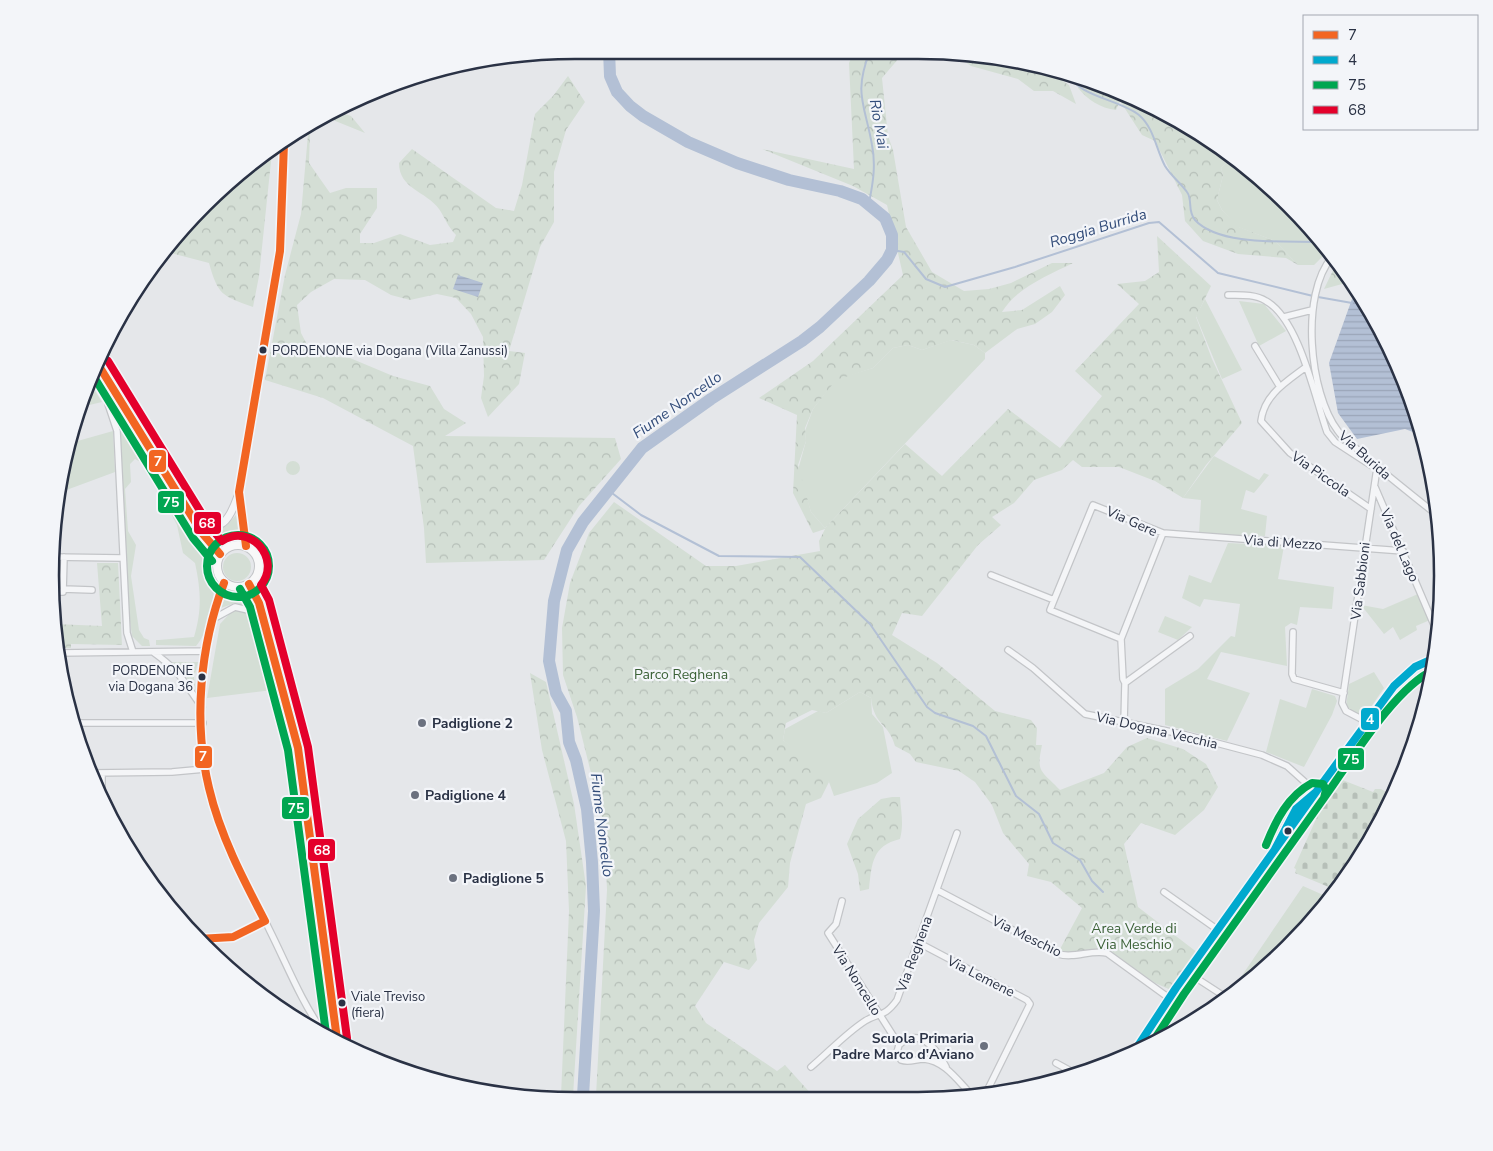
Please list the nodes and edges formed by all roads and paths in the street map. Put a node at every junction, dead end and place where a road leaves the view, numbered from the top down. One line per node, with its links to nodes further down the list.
1 (284, 149): 13 (street)
2 (1329, 263): 4 (street, Via Burida)
3 (1228, 295): 5 (street)
4 (1312, 310): 5 (street); 11 (street, Via Burida)
5 (1284, 317): 7 (street)
6 (1255, 346): 9 (street)
7 (1306, 367): 9 (street, Via Piccola); 11 (street)
8 (101, 371): 16 (main road)
9 (1280, 387): 14 (street, Via Piccola)
10 (108, 404): 24 (street)
11 (1377, 468): 12 (street, Via Sabbioni); 15 (street, Via Burida)
12 (1374, 485): 14 (street, Via Sabbioni); 20 (street, Via del Lago)
13 (239, 493): 16 (street); 18 (street)
14 (1371, 509): 19 (street, Via Sabbioni)
15 (1430, 510)
16 (195, 522): 21 (main road)
17 (1163, 533): 19 (street, Via di Mezzo); 31 (street, Via Gere); 37 (street, Via Gere)
18 (246, 546): 21 (main road); 27 (main road)
19 (1364, 548): 20 (street, Via di Mezzo); 45 (street, Via Sabbioni)
20 (1403, 551): 33 (street, Via del Lago)
21 (220, 554): 26 (main road)
22 (60, 557): 23 (street)
23 (64, 557): 24 (street); 28 (street)
24 (122, 558): 40 (street)
25 (991, 575): 31 (street)
26 (224, 584): 27 (main road); 32 (street)
27 (249, 584): 34 (main road)
28 (63, 590): 29 (street); 30 (street)
29 (92, 590)
30 (59, 592)
31 (1054, 600): 37 (street)
32 (213, 618): 34 (street); 39 (street)
33 (1432, 620)
34 (263, 622): 69 (main road)
35 (1293, 632): 45 (street)
36 (1190, 636): 44 (street)
37 (1121, 639): 44 (street, Via Gere)
38 (1008, 650): 50 (street, Via Dogana Vecchia)
39 (207, 651): 41 (street); 46 (street)
40 (133, 652): 41 (street); 42 (street)
41 (153, 652): 46 (street)
42 (65, 653)
43 (1427, 662): 47 (main road)
44 (1125, 683): 50 (street, Via Gere)
45 (1344, 693): 47 (street, Via Sabbioni)
46 (202, 707): 49 (street)
47 (1367, 722): 55 (main road)
48 (80, 723): 49 (street)
49 (203, 723): 51 (street)
50 (1124, 723): 55 (street, Via Dogana Vecchia)
51 (205, 769): 53 (street); 60 (street)
52 (98, 773): 53 (street)
53 (102, 773): 54 (street)
54 (102, 782)
55 (1316, 792): 61 (main road)
56 (957, 833): 57 (street, Via Reghena)
57 (937, 890): 63 (street, Via Reghena); 66 (street, Via Meschio)
58 (1164, 892): 61 (street)
59 (842, 900): 67 (street, Via Noncello)
60 (265, 921): 62 (street); 68 (street)
61 (1218, 930): 64 (main road)
62 (208, 939)
63 (919, 944): 67 (street, Via Reghena); 76 (street, Via Lemene)
64 (1187, 972): 65 (street); 66 (main road)
65 (1220, 994)
66 (1169, 998): 70 (main road)
67 (880, 1016): 71 (street, Via Noncello); 73 (street, Via Reghena)
68 (318, 1024)
69 (336, 1033)
70 (1140, 1042)
71 (899, 1045): 74 (street); 74 (street, Via Noncello)
72 (1056, 1063): 75 (street)
73 (812, 1067)
74 (947, 1069): 77 (street, Via Noncello)
75 (1068, 1070)
76 (988, 1087)
77 (968, 1090)

